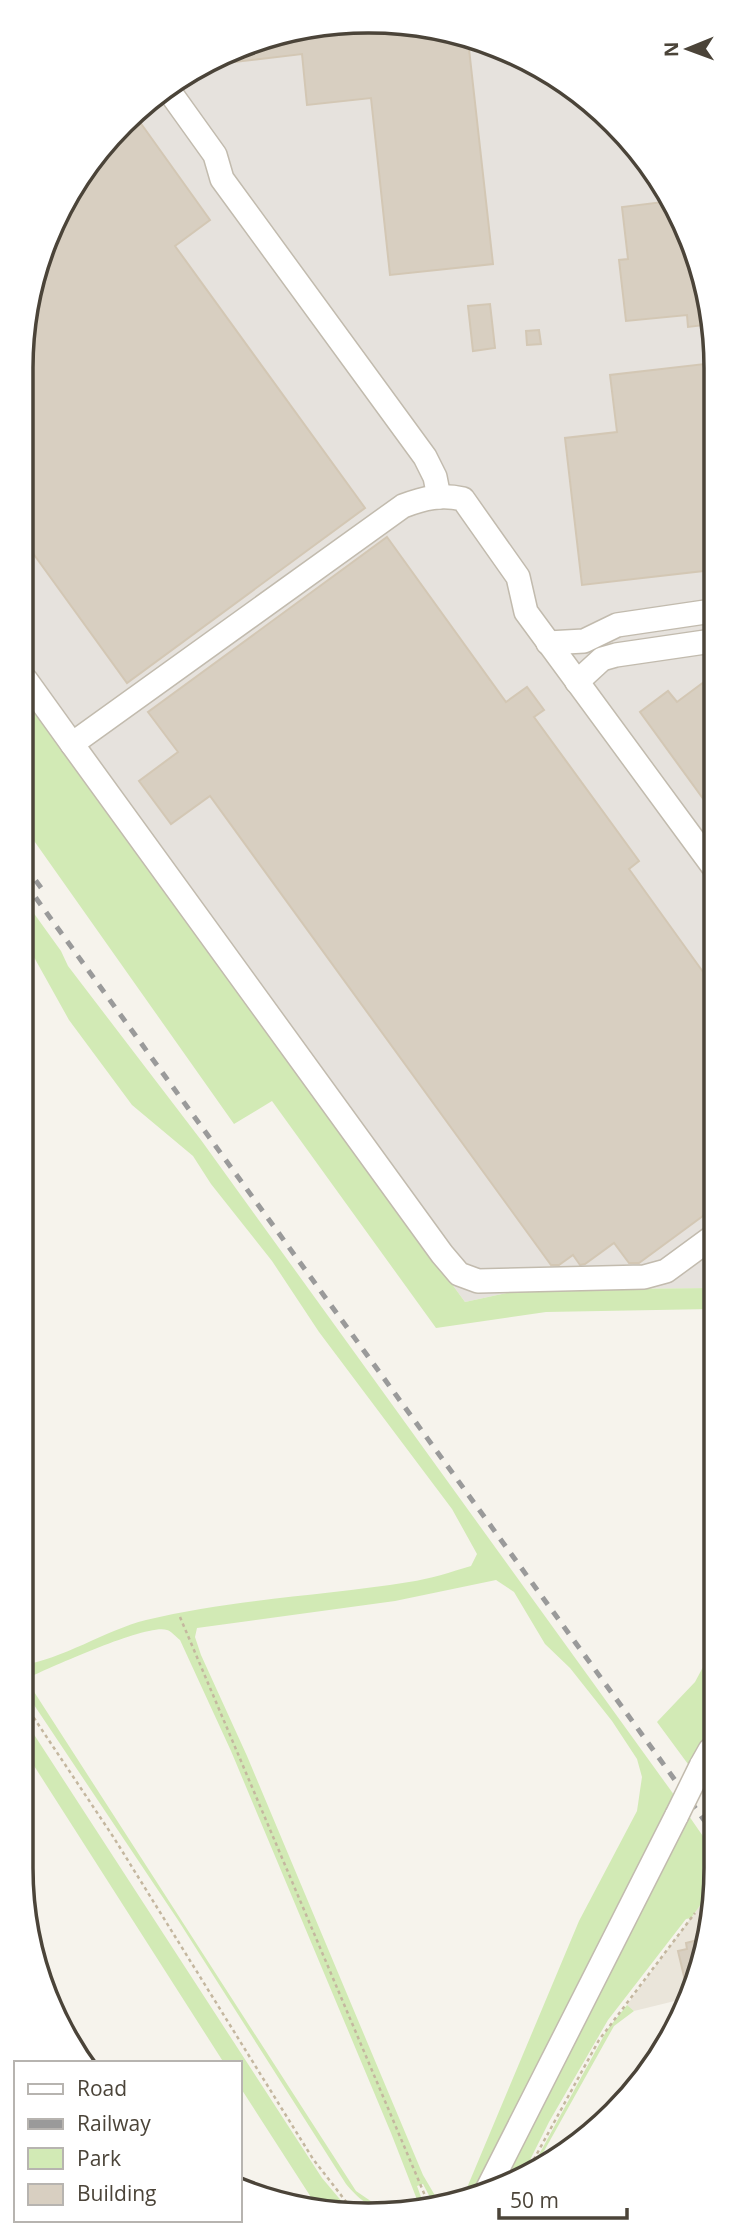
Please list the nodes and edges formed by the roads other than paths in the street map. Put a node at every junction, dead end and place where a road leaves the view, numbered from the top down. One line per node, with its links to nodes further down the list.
1 (173, 96): 2 (street)
2 (439, 497): 5 (street); 8 (street)
3 (704, 612): 5 (street)
4 (704, 642): 6 (street)
5 (548, 643): 6 (street)
6 (577, 682): 9 (street)
7 (33, 690): 8 (street)
8 (72, 744): 10 (street)
9 (704, 854)
10 (704, 1243)
11 (704, 1760): 12 (street, bridge)
12 (493, 2179)

